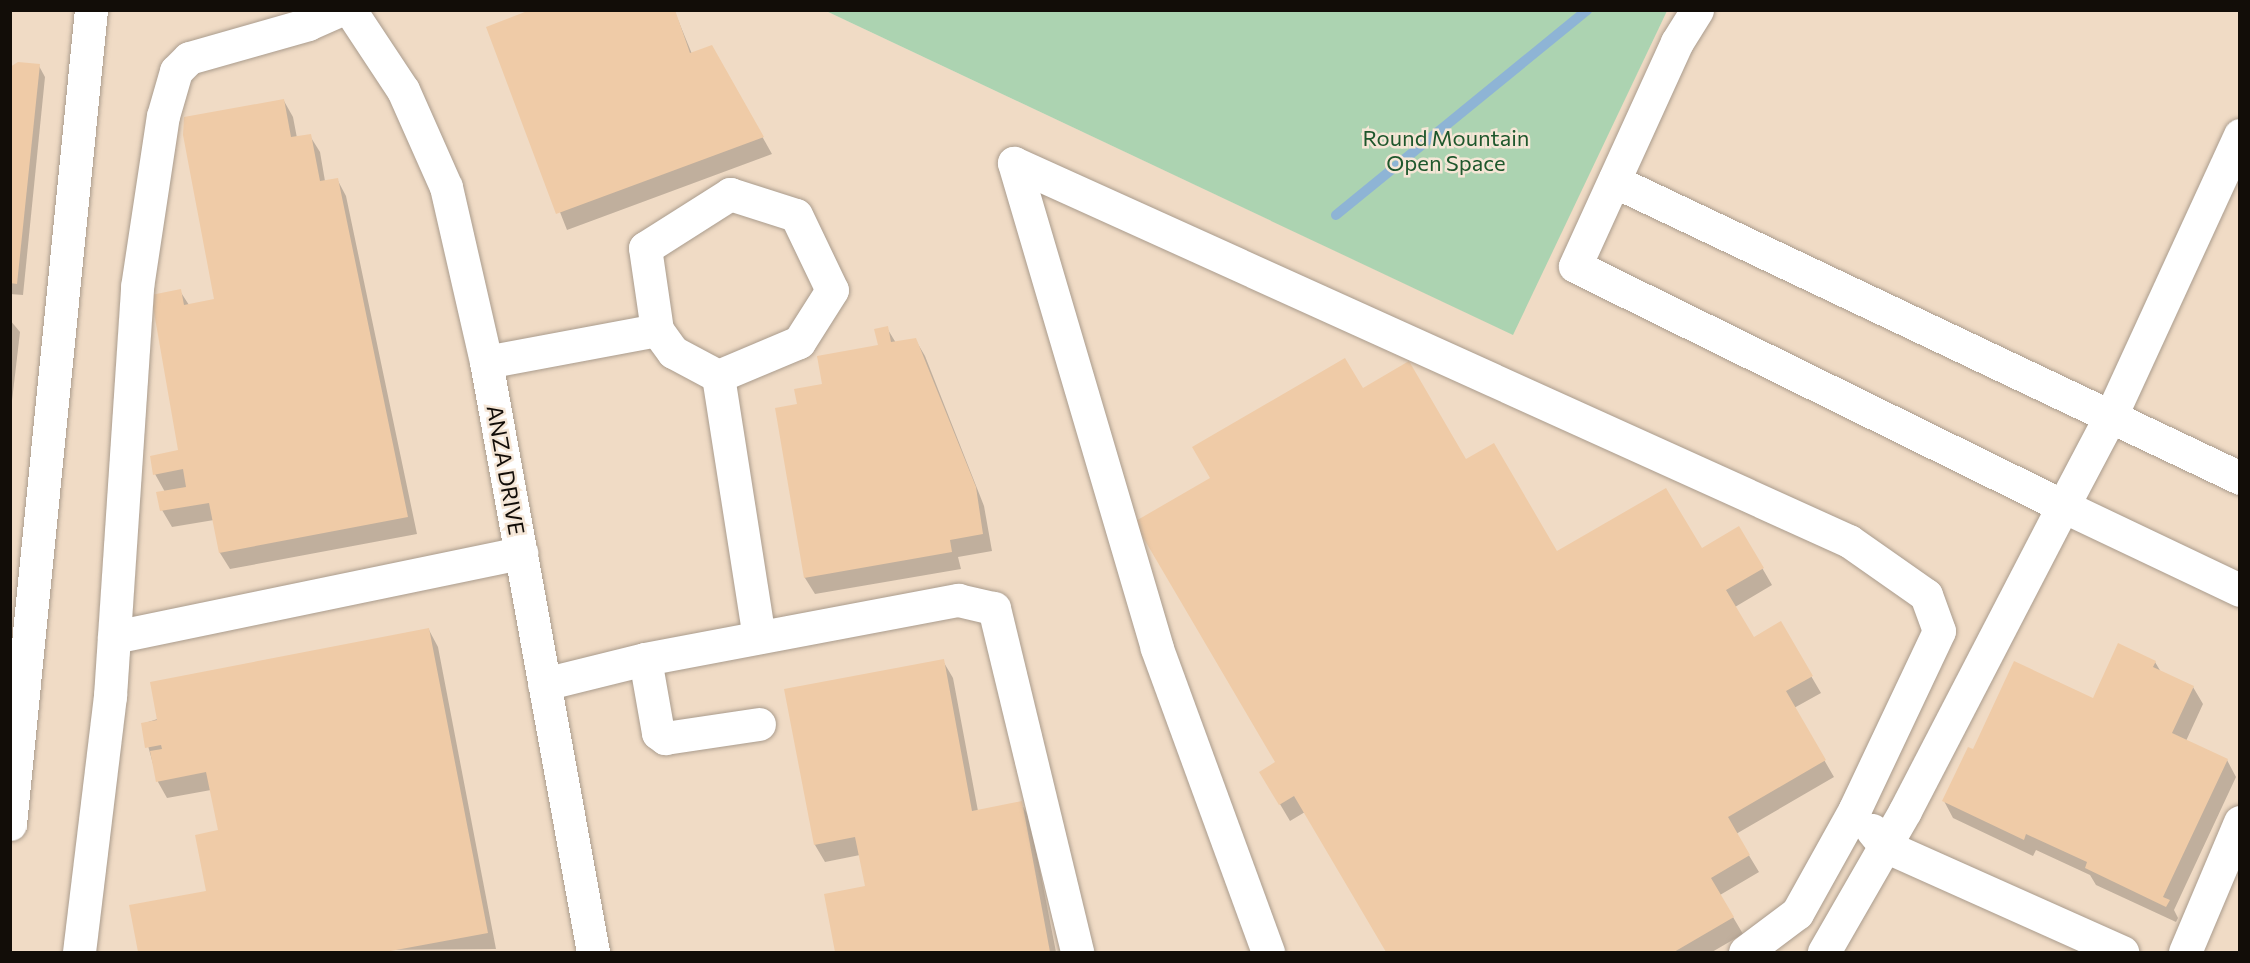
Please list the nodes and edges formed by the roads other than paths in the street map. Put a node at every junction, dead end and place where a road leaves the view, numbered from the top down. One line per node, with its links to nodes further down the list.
1 (91, 10): 22 (street)
2 (339, 10): 15 (street)
3 (350, 10): 8 (street, ANZA DRIVE)
4 (1697, 10): 6 (street)
5 (2240, 135): 10 (street)
6 (1614, 181): 10 (street); 12 (street)
7 (657, 330): 8 (street); 9 (street); 9 (street)
8 (486, 362): 13 (street, ANZA DRIVE)
9 (718, 376): 16 (street)
10 (2111, 415): 11 (street); 12 (street)
11 (2240, 478)
12 (2059, 514): 14 (street); 23 (street)
13 (521, 553): 15 (street); 18 (street, ANZA DRIVE)
14 (2240, 590)
15 (114, 637): 26 (street)
16 (759, 637): 17 (street); 27 (street)
17 (645, 659): 18 (street); 19 (street)
18 (544, 684): 25 (street, ANZA DRIVE)
19 (759, 724)
20 (1855, 809): 23 (street); 28 (street); 29 (street)
21 (2240, 822): 31 (street)
22 (10, 824)
23 (1885, 846): 24 (street); 30 (street)
24 (1833, 949)
25 (584, 951)
26 (79, 952)
27 (1077, 952)
28 (1268, 952)
29 (1745, 952)
30 (2122, 952)
31 (2185, 952)

